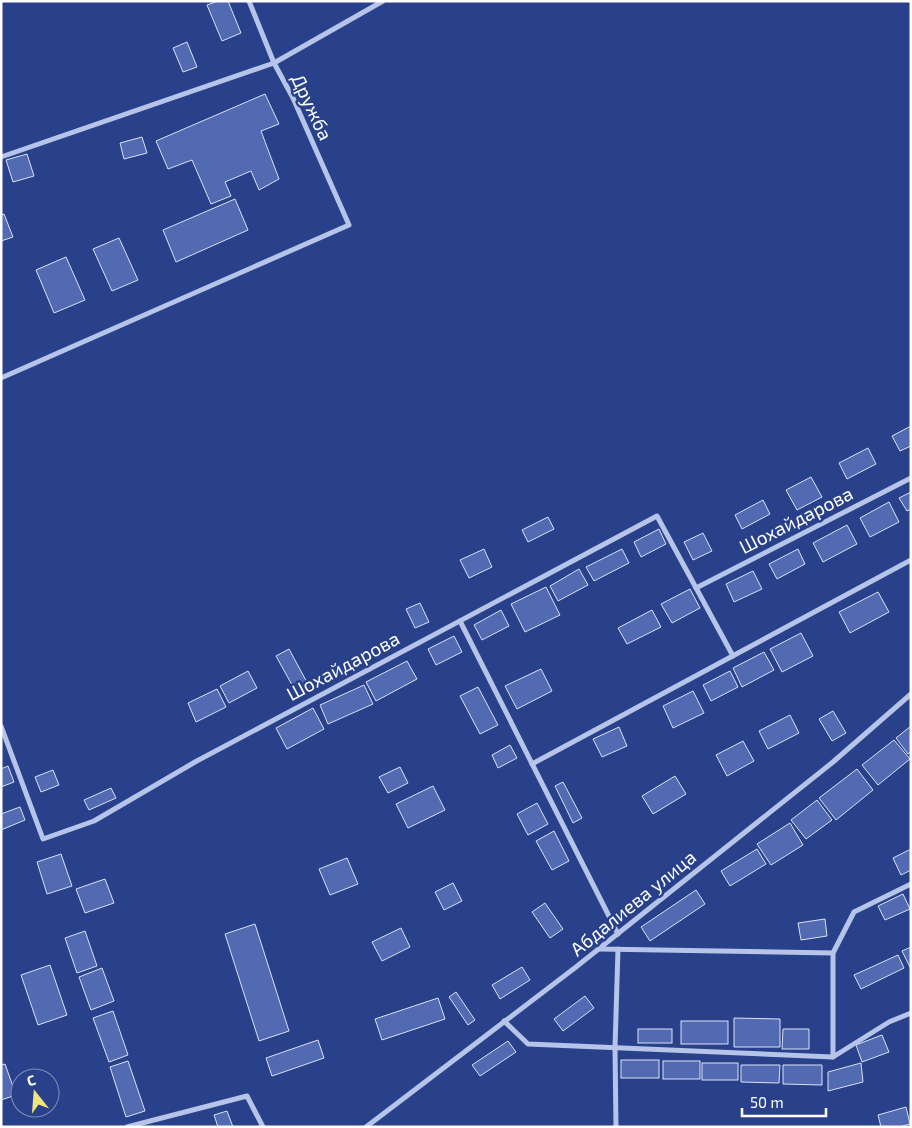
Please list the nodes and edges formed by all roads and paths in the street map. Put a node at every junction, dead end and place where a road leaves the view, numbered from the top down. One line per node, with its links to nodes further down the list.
1 (249, 1): 3 (street, Дружба)
2 (383, 1): 3 (street)
3 (274, 63): 4 (street); 5 (street, Дружба)
4 (1, 157)
5 (1, 378)
6 (911, 478): 8 (street, Шохайдарова)
7 (911, 560): 10 (street)
8 (696, 588): 9 (street, Шохайдарова); 10 (street)
9 (460, 621): 12 (street, Шохайдарова); 13 (street)
10 (732, 656): 13 (street)
11 (911, 694): 15 (street, Абдалиева улица)
12 (1, 726)
13 (532, 764): 15 (street)
14 (911, 884): 18 (street)
15 (618, 934): 16 (street, Абдалиева улица)
16 (599, 949): 17 (street); 20 (street, Абдалиева улица)
17 (618, 949): 18 (street); 21 (street)
18 (834, 953): 22 (street)
19 (911, 1013): 22 (street)
20 (504, 1022): 21 (street); 25 (street, Абдалиева улица)
21 (615, 1048): 22 (street); 26 (street)
22 (833, 1056)
23 (127, 1127): 24 (street)
24 (263, 1127)
25 (366, 1127)
26 (616, 1127)

